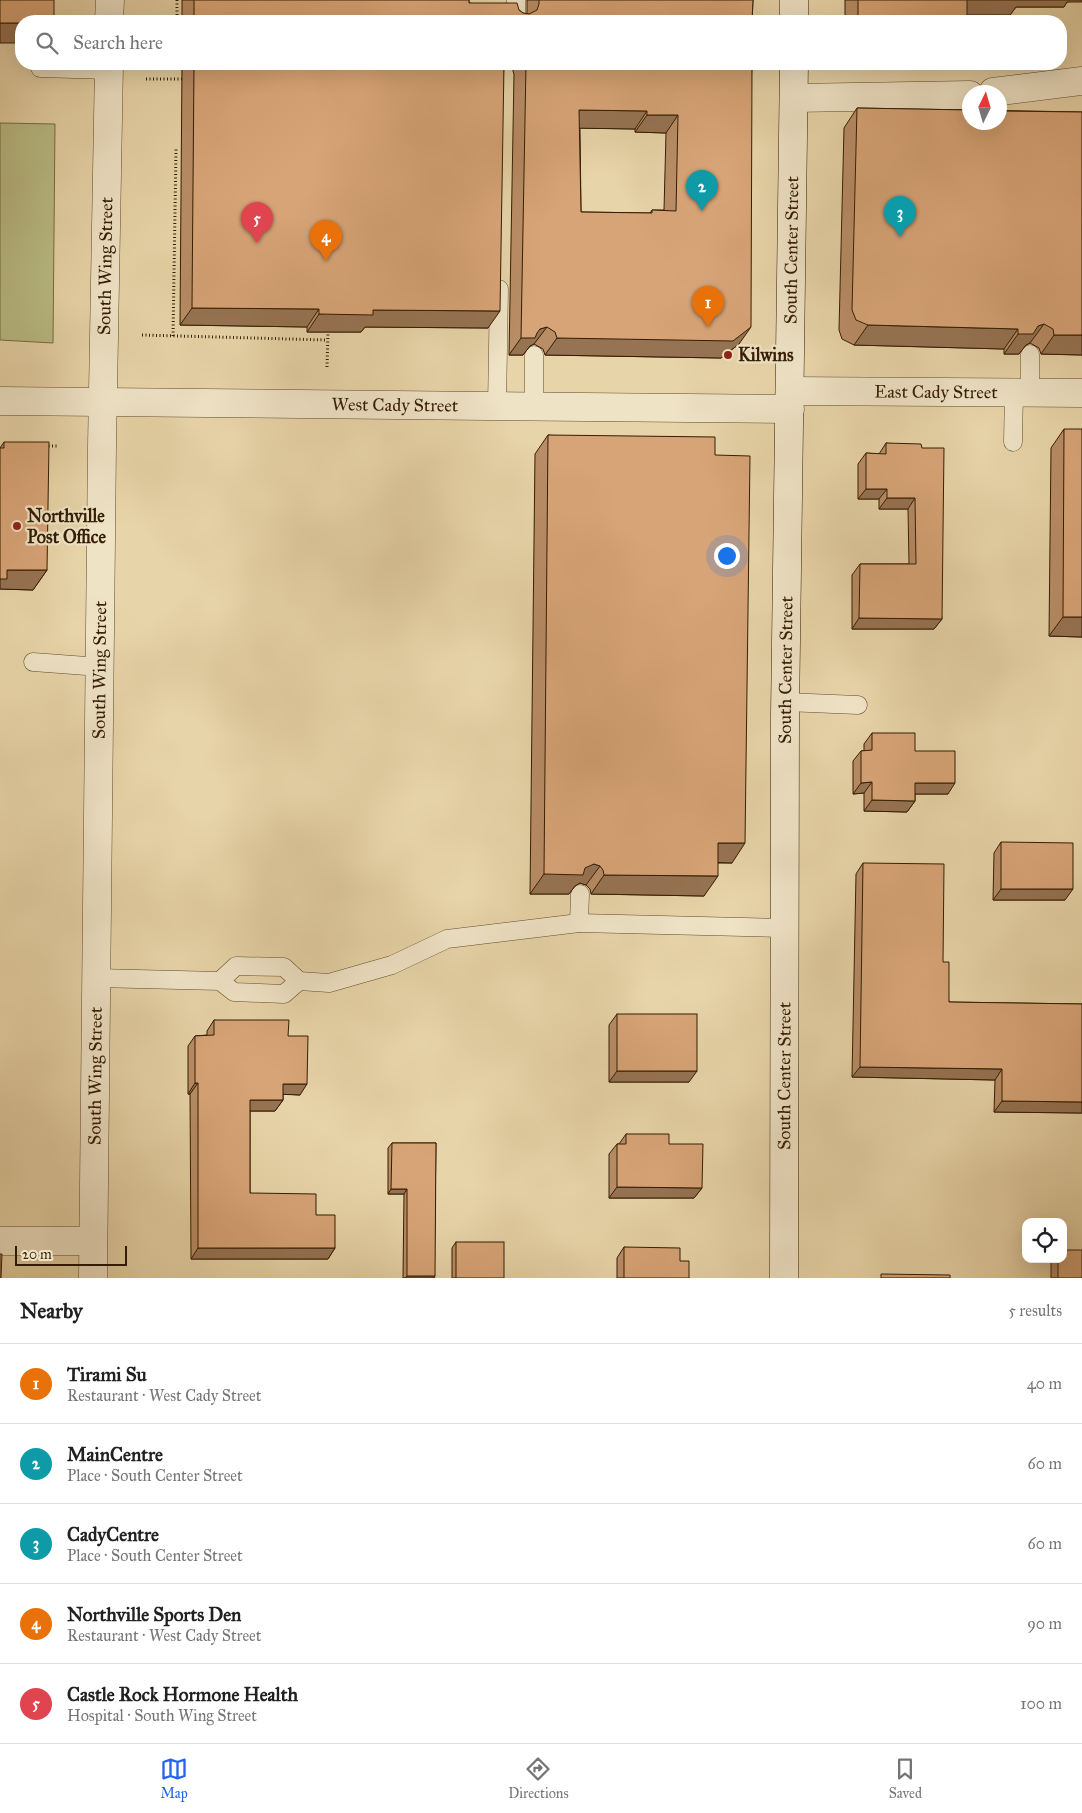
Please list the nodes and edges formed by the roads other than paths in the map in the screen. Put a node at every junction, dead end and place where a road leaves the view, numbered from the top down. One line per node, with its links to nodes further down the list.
1 (110, 0): 4 (street)
2 (516, 0): 5 (lane)
3 (794, 0): 6 (street)
4 (110, 15)
5 (516, 15)
6 (794, 15)
7 (109, 70): 20 (street, South Wing Street)
8 (794, 70): 12 (street, South Center Street)
9 (1082, 81): 10 (street)
10 (1007, 90)
11 (962, 95): 12 (street)
12 (794, 98): 18 (street, South Center Street)
13 (499, 272): 21 (lane)
14 (1030, 354): 16 (lane)
15 (534, 355): 22 (lane)
16 (1022, 392): 17 (street, East Cady Street); 18 (street, East Cady Street); 23 (lane)
17 (1082, 393)
18 (790, 400): 22 (street, West Cady Street); 26 (street, South Center Street)
19 (0, 401): 20 (street, West Cady Street)
20 (103, 402): 21 (street, West Cady Street); 25 (street, South Wing Street)
21 (497, 406): 22 (street, West Cady Street)
22 (534, 407)
23 (1013, 442)
24 (32, 662): 25 (lane)
25 (100, 667): 31 (street, South Wing Street)
26 (786, 702): 27 (lane); 30 (street, South Center Street)
27 (858, 704)
28 (580, 894): 29 (lane)
29 (579, 923): 30 (lane); 33 (lane)
30 (784, 928): 37 (street, South Center Street)
31 (96, 978): 32 (lane); 35 (street, South Wing Street)
32 (220, 980): 33 (lane); 33 (lane)
33 (299, 981)
34 (0, 1241): 35 (street)
35 (93, 1241): 36 (street, South Wing Street)
36 (93, 1278)
37 (784, 1278)

